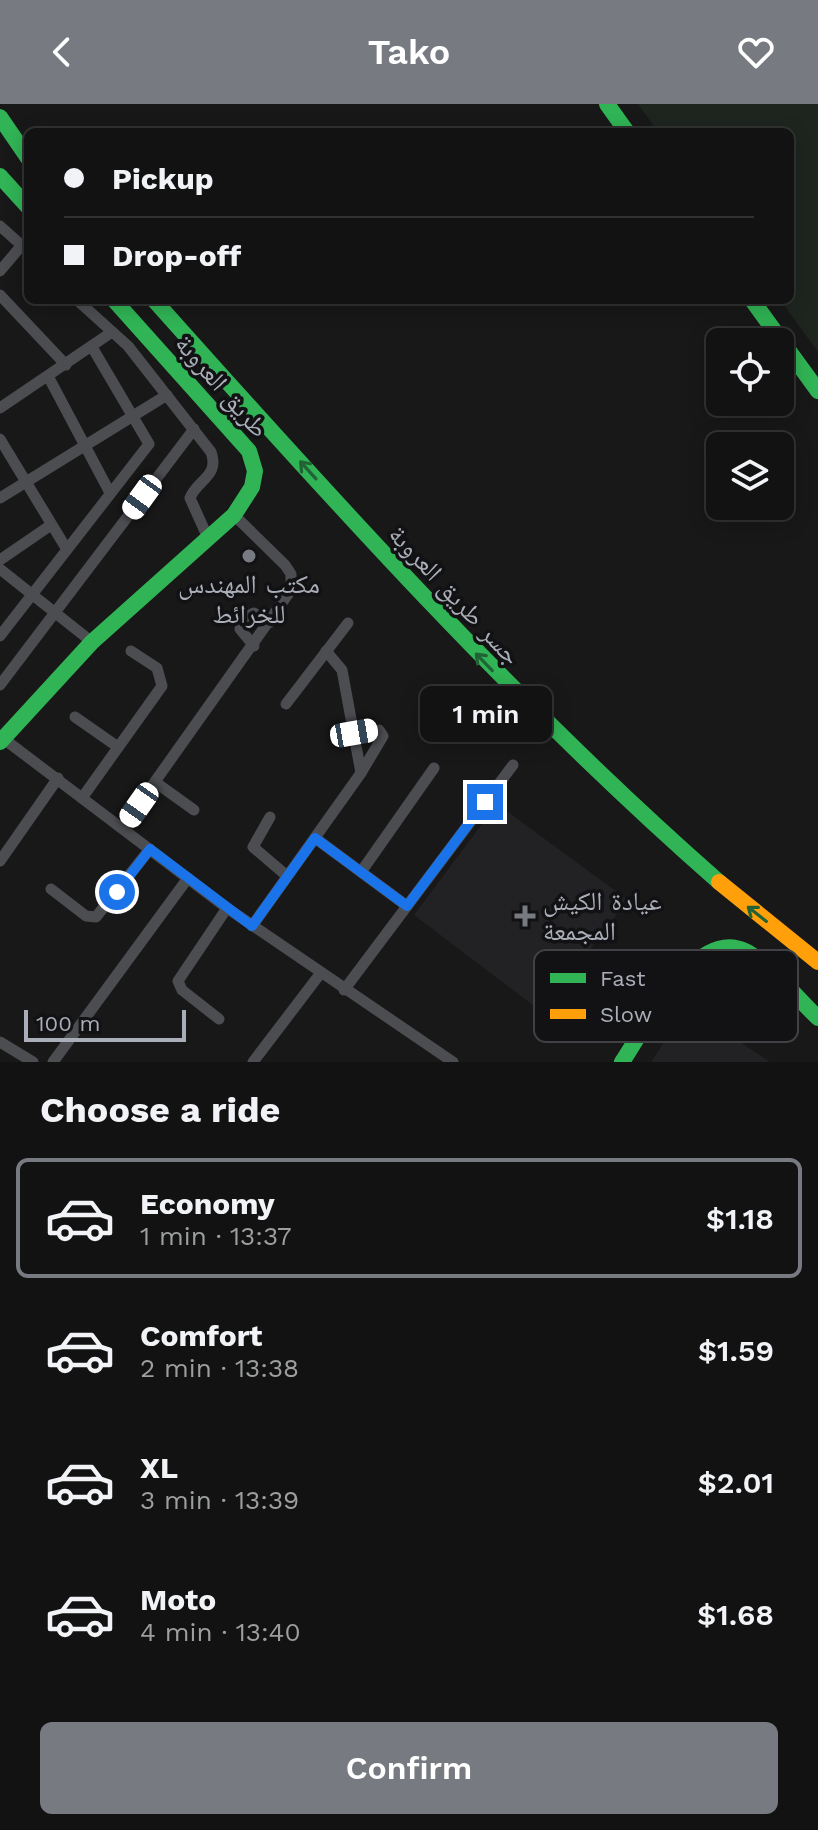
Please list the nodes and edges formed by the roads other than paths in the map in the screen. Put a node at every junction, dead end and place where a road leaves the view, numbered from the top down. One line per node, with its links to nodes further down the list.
1 (607, 104): 3 (main road)
2 (0, 117): 4 (main road)
3 (624, 128)
4 (24, 152)
5 (0, 176): 6 (main road)
6 (24, 203)
7 (0, 226): 8 (street)
8 (24, 247)
9 (24, 249): 10 (street)
10 (0, 271)
11 (0, 295): 18 (street)
12 (81, 304): 16 (street)
13 (118, 304): 30 (main road, طريق العروبة)
14 (158, 304): 72 (main road, جسر طريق العروبة, one-way to 14)
15 (755, 304): 20 (main road)
16 (112, 332): 17 (street); 21 (street)
17 (92, 347): 18 (street); 23 (street)
18 (66, 365): 19 (street)
19 (48, 376): 22 (street); 26 (street)
20 (818, 391)
21 (167, 395): 23 (street); 24 (street)
22 (0, 408)
23 (134, 415): 26 (street); 28 (street)
24 (194, 429): 32 (street); 37 (street)
25 (0, 439): 27 (street)
26 (84, 443): 27 (street); 28 (street)
27 (27, 481): 29 (street); 31 (street)
28 (109, 491): 33 (street)
29 (0, 498)
30 (234, 515): 32 (main road); 38 (street)
31 (51, 525): 33 (street); 34 (street)
32 (208, 538): 41 (main road)
33 (66, 548): 36 (street)
34 (0, 560)
35 (0, 569): 36 (street)
36 (32, 594): 37 (street); 40 (street)
37 (57, 612): 41 (street); 45 (street)
38 (271, 622): 42 (street); 42 (street)
39 (348, 623): 44 (street)
40 (0, 636)
41 (92, 642): 49 (main road)
42 (254, 646): 55 (street)
43 (131, 651): 50 (street)
44 (326, 651): 46 (street); 48 (street)
45 (0, 685)
46 (286, 704)
47 (75, 717): 50 (street)
48 (354, 733): 53 (street); 53 (street)
49 (1, 738): 54 (street)
50 (118, 747): 56 (street)
51 (513, 765): 67 (street)
52 (434, 768): 63 (street)
53 (361, 773): 60 (street)
54 (58, 778): 56 (street); 62 (street)
55 (155, 782): 57 (street); 59 (street)
56 (82, 798): 59 (street)
57 (194, 810)
58 (270, 817): 64 (street)
59 (122, 828): 61 (street)
60 (315, 838): 63 (street); 64 (street)
61 (150, 849): 65 (street); 66 (street)
62 (0, 861)
63 (361, 872): 67 (street)
64 (287, 876): 69 (street)
65 (188, 878): 68 (street); 81 (street)
66 (51, 889)
67 (407, 906): 74 (street)
68 (227, 908): 69 (street); 77 (street)
69 (252, 926): 73 (street)
70 (711, 950): 71 (main road)
71 (744, 950)
72 (818, 962)
73 (320, 974): 74 (street); 82 (street)
74 (344, 990): 83 (street)
75 (798, 999): 76 (main road)
76 (818, 1018)
77 (219, 1019)
78 (0, 1042): 80 (street)
79 (636, 1042): 84 (main road)
80 (33, 1062)
81 (53, 1062)
82 (253, 1062)
83 (453, 1062)
84 (622, 1062)

